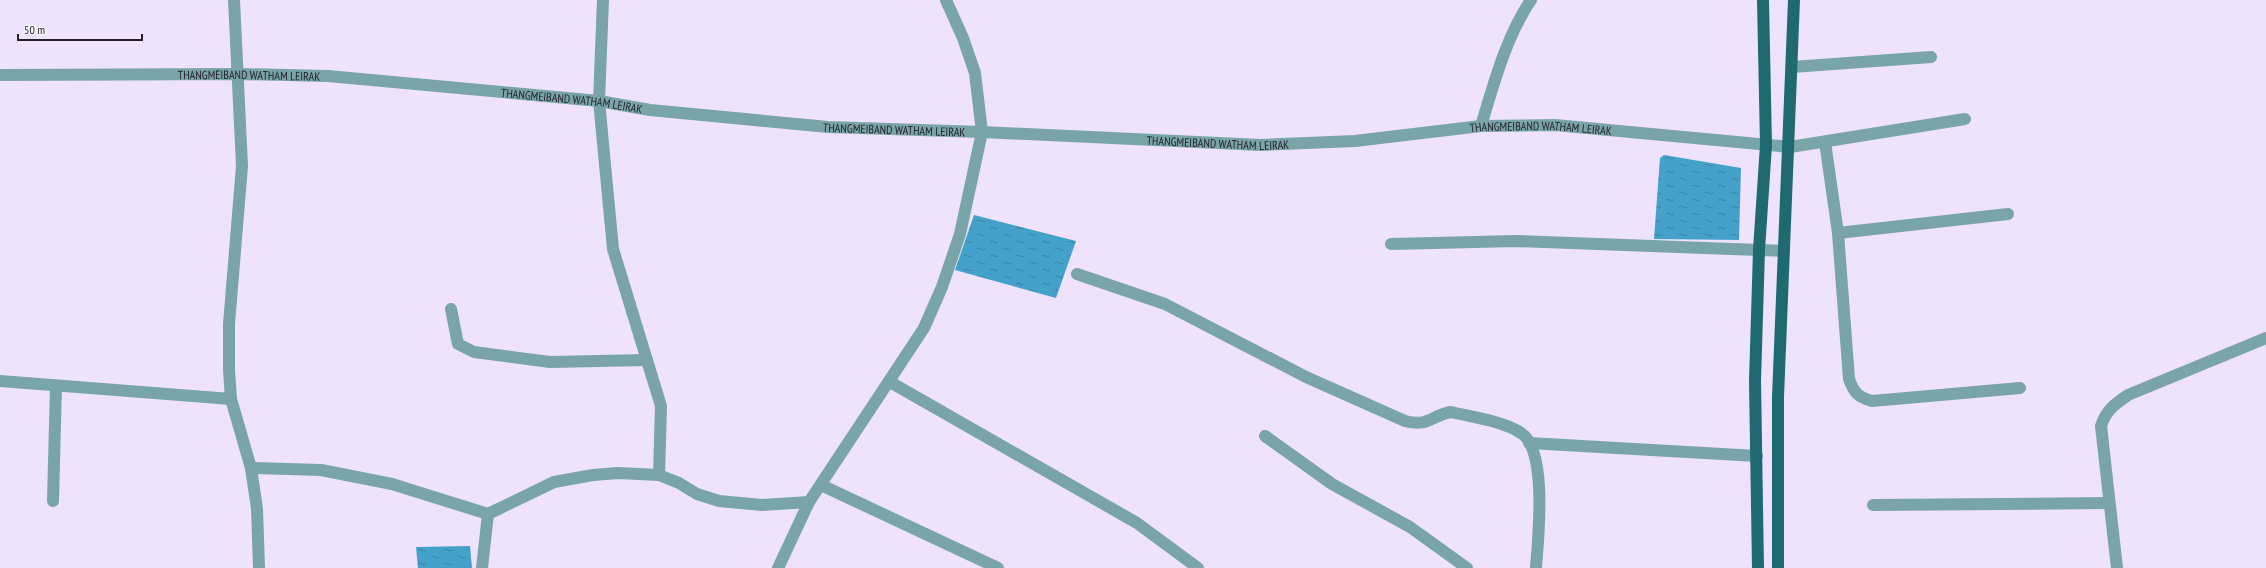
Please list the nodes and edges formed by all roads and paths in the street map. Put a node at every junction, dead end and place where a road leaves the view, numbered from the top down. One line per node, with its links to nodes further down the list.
1 (234, 0): 9 (street)
2 (603, 0): 11 (street)
3 (946, 0): 14 (street)
4 (1531, 0): 13 (street)
5 (1763, 0): 16 (main road)
6 (1794, 0): 8 (main road)
7 (1931, 58): 8 (street)
8 (1792, 68): 17 (main road)
9 (239, 74): 10 (street, THANGMEIBAND WATHAM LEIRAK); 11 (street, THANGMEIBAND WATHAM LEIRAK); 31 (street)
10 (0, 75)
11 (599, 101): 14 (street, THANGMEIBAND WATHAM LEIRAK); 26 (street)
12 (1965, 119): 15 (street, THANGMEIBAND WATHAM LEIRAK)
13 (1481, 126): 14 (street, THANGMEIBAND WATHAM LEIRAK); 16 (street, THANGMEIBAND WATHAM LEIRAK)
14 (982, 132): 28 (street)
15 (1825, 142): 17 (street, THANGMEIBAND WATHAM LEIRAK); 19 (street)
16 (1766, 146): 17 (street, THANGMEIBAND WATHAM LEIRAK); 21 (main road)
17 (1790, 147): 22 (main road)
18 (2008, 214): 19 (street)
19 (1838, 233): 30 (street)
20 (1391, 244): 21 (street)
21 (1759, 250): 22 (street); 34 (main road)
22 (1784, 251): 51 (main road)
23 (1078, 274): 33 (street)
24 (451, 309): 26 (street)
25 (2266, 338): 40 (street)
26 (647, 360): 36 (street)
27 (0, 381): 29 (street)
28 (890, 382): 37 (street); 47 (street)
29 (56, 386): 31 (street); 38 (street)
30 (2020, 388)
31 (231, 399): 35 (street)
32 (1265, 436): 48 (street)
33 (1530, 443): 34 (street); 49 (street)
34 (1757, 456): 50 (main road)
35 (251, 468): 42 (street); 43 (street)
36 (658, 475): 39 (street); 42 (street)
37 (821, 485): 39 (street); 46 (street)
38 (53, 501)
39 (810, 502): 45 (street)
40 (2108, 503): 41 (street); 52 (street)
41 (1873, 505)
42 (488, 514): 44 (street)
43 (259, 568)
44 (482, 568)
45 (778, 568)
46 (998, 568)
47 (1198, 568)
48 (1467, 568)
49 (1536, 568)
50 (1758, 568)
51 (1778, 568)
52 (2117, 568)

